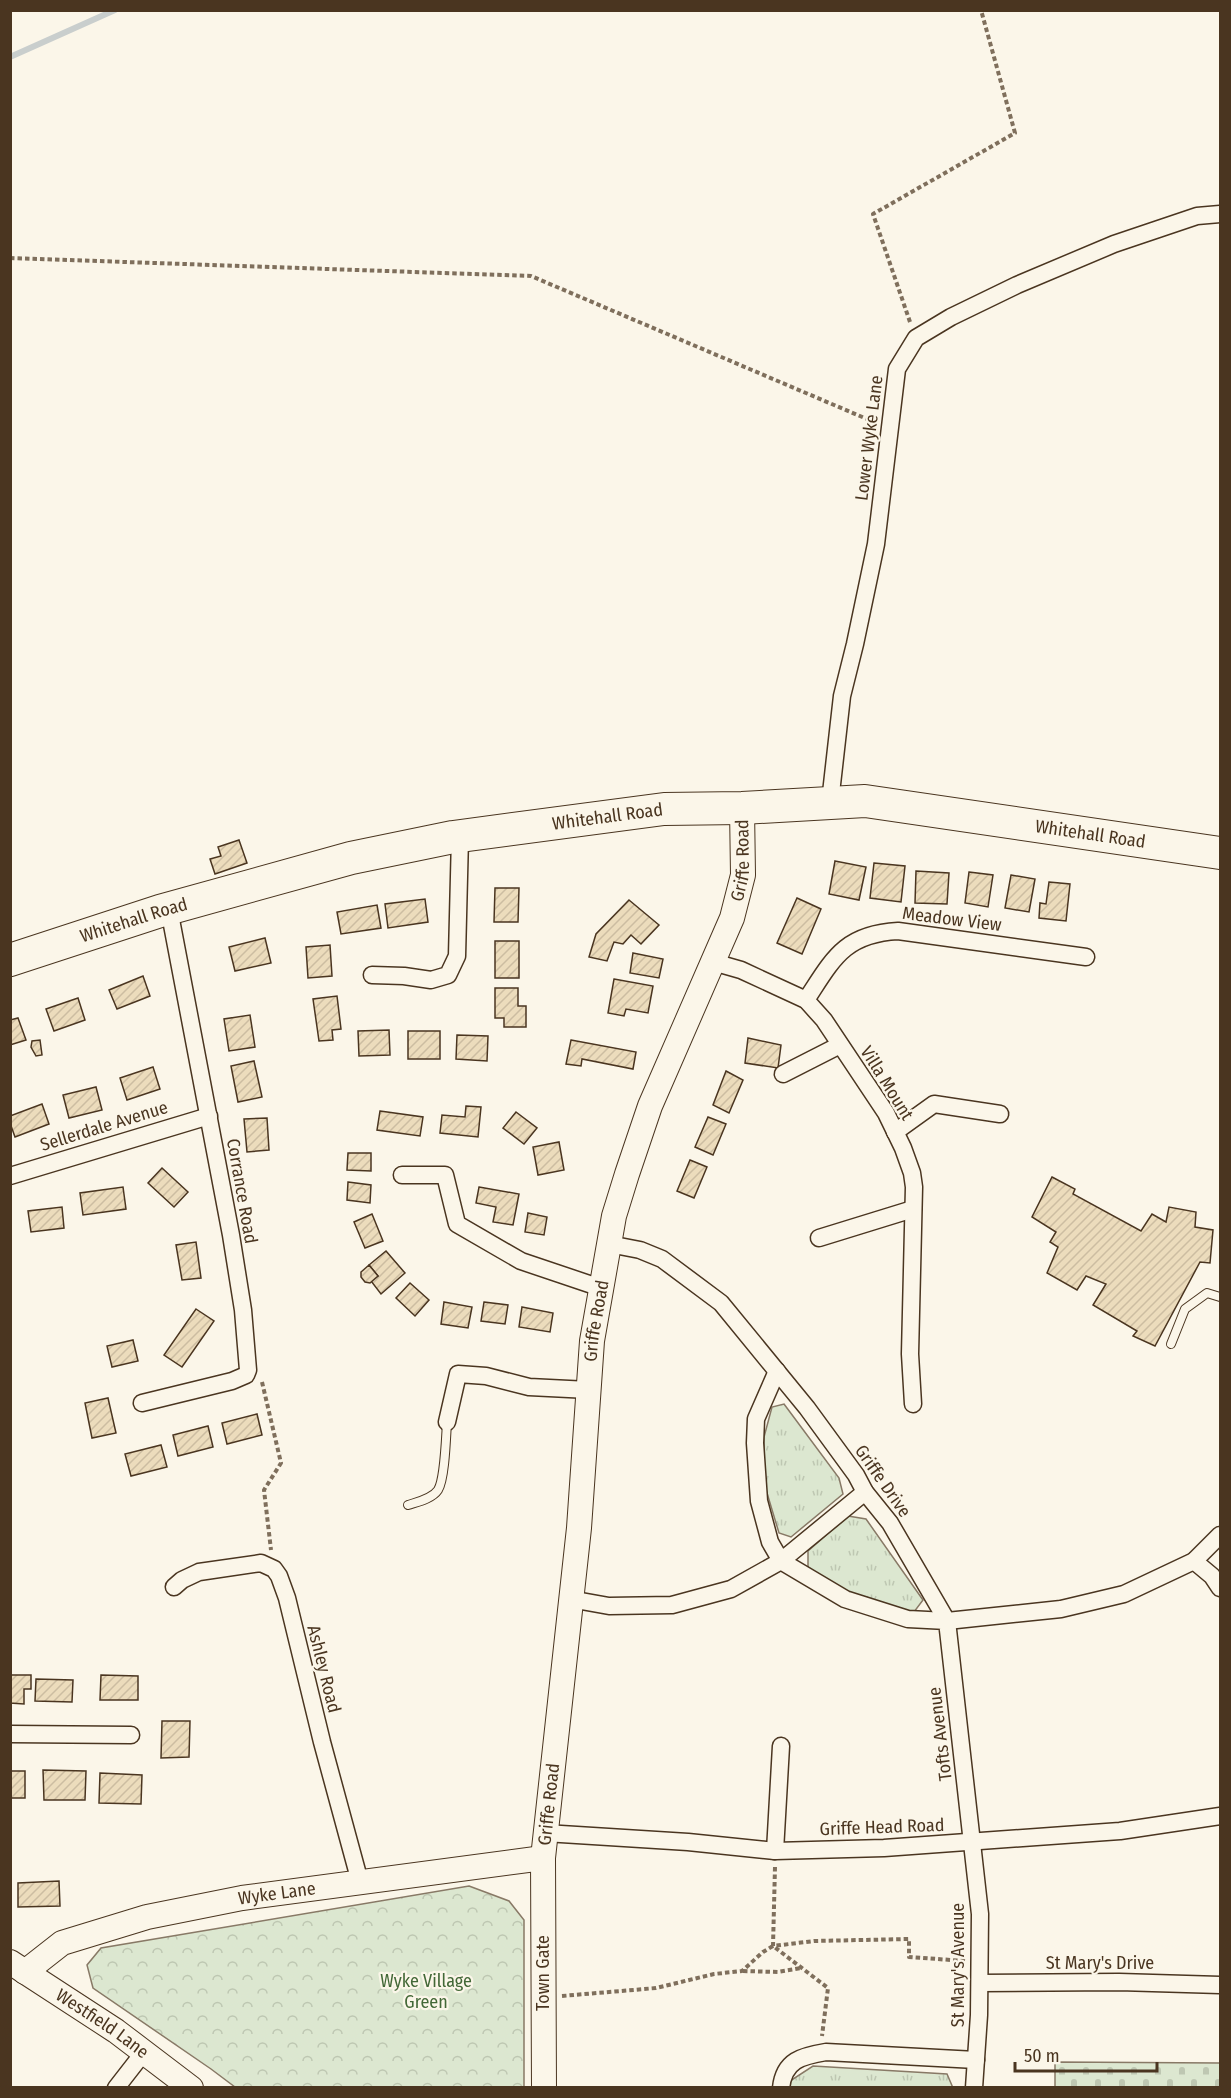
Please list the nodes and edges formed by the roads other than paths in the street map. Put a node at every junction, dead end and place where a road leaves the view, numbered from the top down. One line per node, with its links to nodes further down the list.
1 (1221, 214): 2 (street, Lower Wyke Lane)
2 (830, 802): 3 (highway, Whitehall Road); 5 (highway, Whitehall Road)
3 (742, 808): 4 (highway, Whitehall Road); 9 (street, Griffe Road)
4 (460, 837): 6 (highway, Whitehall Road); 10 (street)
5 (1221, 853)
6 (169, 909): 8 (highway, Whitehall Road); 15 (street, Corrance Road)
7 (1086, 957): 11 (street, Meadow View)
8 (10, 960)
9 (713, 962): 11 (street, Villa Mount); 21 (street, Griffe Road)
10 (372, 975)
11 (806, 1000): 12 (street, Villa Mount)
12 (840, 1045): 13 (street); 16 (street, Villa Mount)
13 (783, 1074)
14 (1000, 1114): 16 (street)
15 (209, 1116): 18 (street, Sellerdale Avenue); 27 (street, Corrance Road)
16 (895, 1132): 19 (street, Villa Mount)
17 (402, 1175): 22 (street)
18 (10, 1176)
19 (913, 1209): 20 (street); 28 (street, Villa Mount)
20 (819, 1238)
21 (609, 1244): 22 (street, Griffe Road); 25 (street, Griffe Drive)
22 (601, 1288): 26 (street, Griffe Road)
23 (1221, 1297): 24 (lane)
24 (1171, 1344)
25 (777, 1371): 30 (street, Griffe Drive); 33 (street)
26 (589, 1390): 29 (street); 37 (street, Griffe Road)
27 (142, 1403)
28 (913, 1404)
29 (447, 1422): 31 (lane)
30 (865, 1492): 33 (street); 38 (street, Griffe Drive)
31 (408, 1505)
32 (1221, 1535): 34 (street)
33 (781, 1561): 37 (street); 38 (street)
34 (1194, 1561): 36 (street); 38 (street)
35 (174, 1587): 47 (street, Ashley Road)
36 (1221, 1588)
37 (570, 1599): 43 (street, Griffe Road)
38 (946, 1621): 44 (street, Tofts Avenue)
39 (10, 1734): 40 (street)
40 (131, 1735)
41 (781, 1746): 45 (street)
42 (1221, 1816): 44 (street, Griffe Head Road)
43 (545, 1833): 45 (street, Griffe Head Road); 46 (street, Griffe Road)
44 (973, 1843): 45 (street, Griffe Head Road); 49 (street, St Mary's Avenue)
45 (775, 1851)
46 (543, 1858): 47 (street, Wyke Lane); 55 (street, Town Gate)
47 (360, 1882): 48 (street, Wyke Lane)
48 (18, 1967): 51 (street, Westfield Lane)
49 (980, 1983): 50 (street, St Mary's Drive); 52 (street, St Mary's Avenue)
50 (1221, 1984)
51 (144, 2052): 53 (street); 54 (street, Westfield Lane)
52 (976, 2060): 56 (street); 57 (street, St Mary's Avenue)
53 (116, 2088)
54 (191, 2088)
55 (544, 2088)
56 (781, 2088)
57 (974, 2088)

